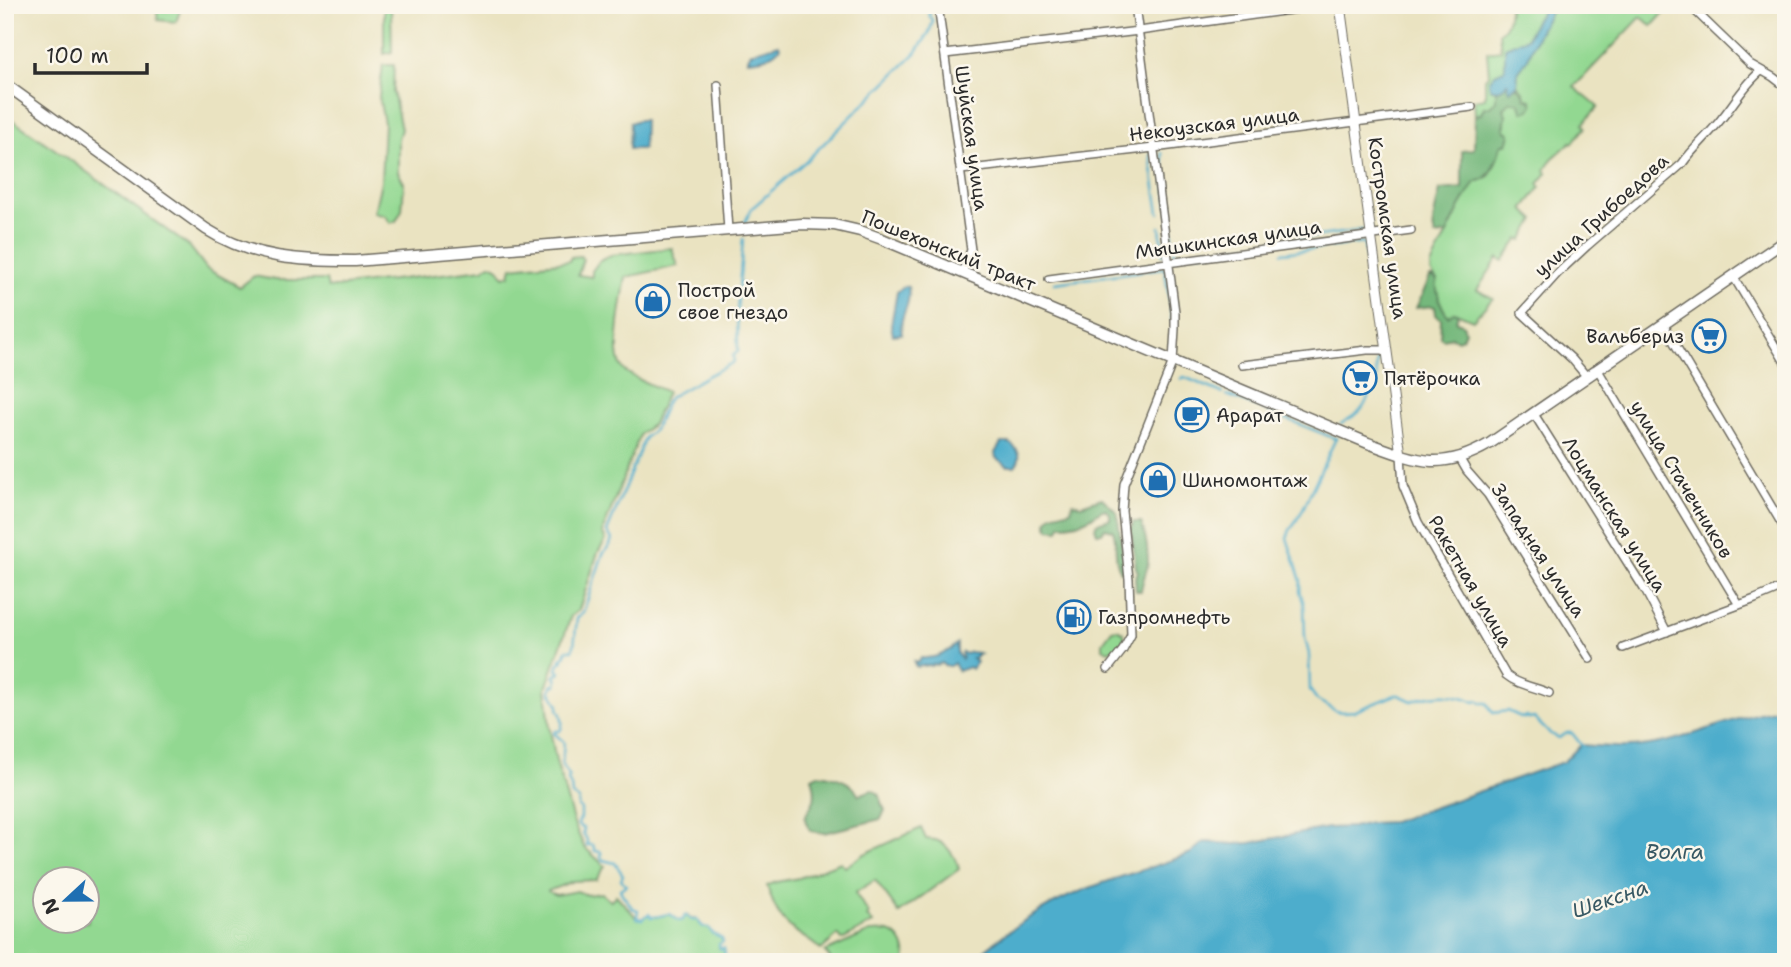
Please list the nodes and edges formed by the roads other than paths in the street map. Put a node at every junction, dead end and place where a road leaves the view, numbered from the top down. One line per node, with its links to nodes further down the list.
1 (938, 5): 7 (street, Шуйская улица)
2 (1135, 5): 6 (street)
3 (1327, 5): 6 (street)
4 (1340, 5): 13 (street, Костромская улица)
5 (1689, 5): 8 (street)
6 (1139, 32): 7 (street); 14 (street)
7 (945, 54): 15 (street, Шуйская улица)
8 (1761, 71): 11 (street); 30 (street, улица Грибоедова)
9 (5, 84): 16 (main road, Пошехонский тракт)
10 (718, 85): 16 (street)
11 (1786, 87)
12 (1472, 107): 13 (street, Некоузская улица)
13 (1356, 122): 14 (street, Некоузская улица); 18 (street, Костромская улица)
14 (1154, 148): 15 (street, Некоузская улица); 20 (street)
15 (961, 170): 21 (street, Шуйская улица)
16 (727, 230): 21 (main road, Пошехонский тракт)
17 (1411, 230): 18 (street, Мышкинская улица)
18 (1371, 235): 20 (street, Мышкинская улица); 25 (street, Костромская улица)
19 (1786, 240): 22 (main road)
20 (1169, 262): 23 (street, Мышкинская улица); 26 (street)
21 (962, 273): 26 (main road, Пошехонский тракт)
22 (1733, 276): 24 (main road); 27 (street)
23 (1049, 279)
24 (1664, 324): 29 (main road); 34 (street)
25 (1386, 350): 28 (street); 32 (street, Костромская улица)
26 (1173, 361): 32 (main road, Пошехонский тракт); 40 (street)
27 (1786, 364)
28 (1242, 365)
29 (1598, 370): 30 (main road); 36 (street, улица Стачечников)
30 (1587, 377): 31 (main road)
31 (1534, 414): 33 (main road); 37 (street, Лоцманская улица)
32 (1401, 455): 33 (main road, Пошехонский тракт); 41 (street, Ракетная улица)
33 (1460, 459): 39 (street, Западная улица)
34 (1786, 531)
35 (1786, 586): 36 (street)
36 (1739, 605): 37 (street)
37 (1667, 632): 38 (street)
38 (1623, 648)
39 (1590, 659)
40 (1108, 669)
41 (1549, 693)

